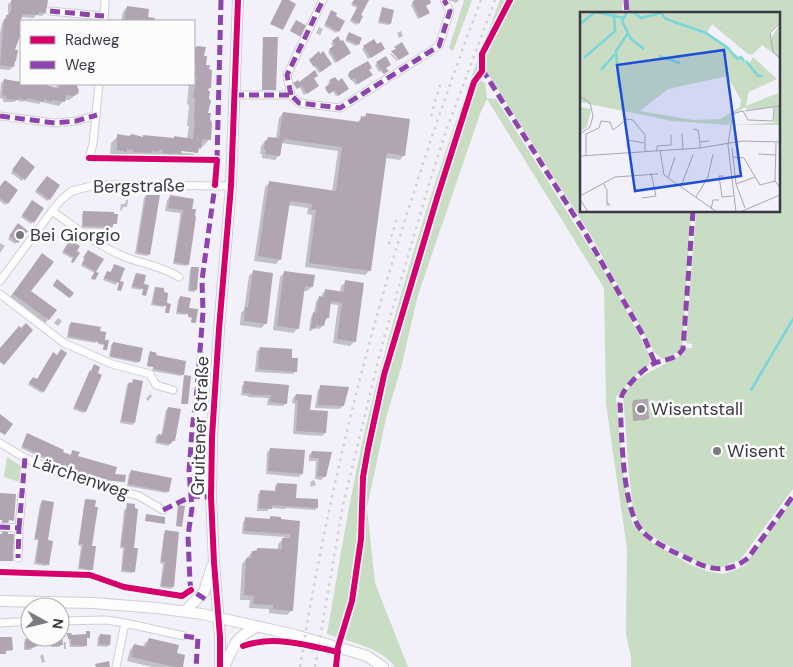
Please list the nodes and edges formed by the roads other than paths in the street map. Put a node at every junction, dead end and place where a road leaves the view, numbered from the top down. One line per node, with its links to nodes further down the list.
1 (105, 0): 6 (street)
2 (238, 0): 8 (main road, Gruitener Straße)
3 (323, 0): 9 (street)
4 (444, 0): 9 (street)
5 (50, 11): 6 (street)
6 (104, 19)
7 (99, 85): 10 (street)
8 (234, 95): 9 (street); 13 (main road, Gruitener Straße)
9 (291, 95)
10 (97, 115): 11 (street); 12 (street)
11 (0, 116)
12 (89, 158)
13 (231, 186): 14 (street, Bergstraße); 25 (main road, Gruitener Straße)
14 (52, 211): 15 (street); 16 (street, Bergstraße)
15 (179, 277)
16 (0, 281)
17 (0, 294): 18 (street)
18 (173, 390)
19 (0, 443): 21 (street, Lärchenweg)
20 (22, 495): 23 (street)
21 (163, 510)
22 (0, 527): 23 (street)
23 (19, 528): 24 (street)
24 (18, 558)
25 (214, 562): 27 (main road); 28 (main road, Gruitener Straße)
26 (0, 601): 27 (main road)
27 (185, 611): 28 (main road)
28 (218, 618): 33 (main road); 36 (main road, Gruitener Straße)
29 (70, 620): 32 (street)
30 (20, 622): 31 (street)
31 (0, 623)
32 (125, 623): 34 (street); 35 (street)
33 (256, 627): 37 (main road); 38 (main road)
34 (184, 636)
35 (116, 667)
36 (220, 667)
37 (224, 667)
38 (383, 667)

